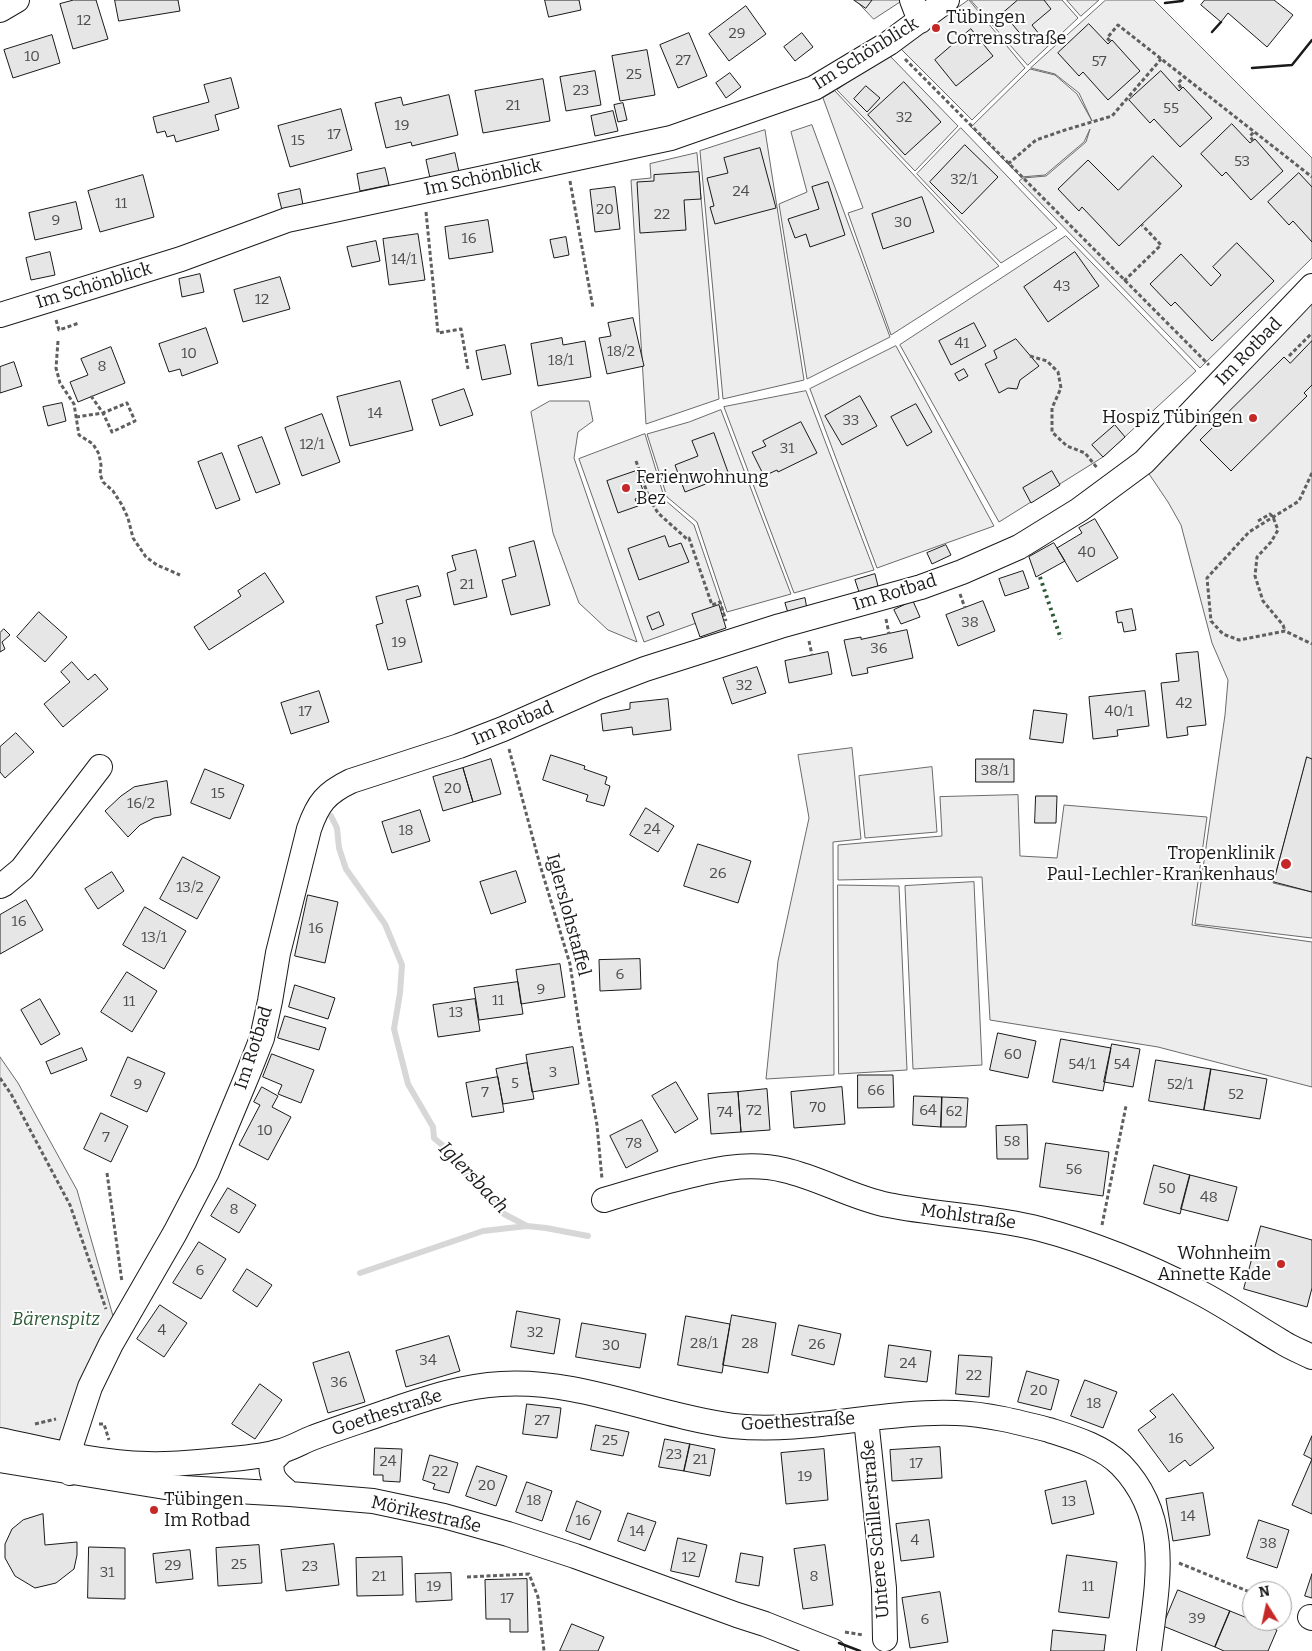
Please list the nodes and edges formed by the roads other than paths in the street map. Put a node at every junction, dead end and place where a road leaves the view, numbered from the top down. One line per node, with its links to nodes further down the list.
1 (17, 0): 3 (street)
2 (947, 0): 4 (street, Im Schönblick)
3 (0, 10)
4 (916, 11): 6 (street, Im Schönblick)
5 (1312, 286): 15 (street, Im Rotbad)
6 (0, 315)
7 (100, 767): 8 (street)
8 (0, 886)
9 (604, 1200): 10 (street, Mohlstraße)
10 (1312, 1357)
11 (866, 1419): 13 (street, Goethestraße); 17 (street, Untere Schillerstraße); 19 (street, Goethestraße)
12 (0, 1440): 15 (street, Mörikestraße)
13 (282, 1451): 15 (street, Goethestraße); 16 (street)
14 (0, 1460): 15 (street, Mörikestraße)
15 (71, 1464): 16 (street, Mörikestraße)
16 (290, 1494): 18 (street, Mörikestraße)
17 (885, 1639)
18 (833, 1651)
19 (1149, 1651)

